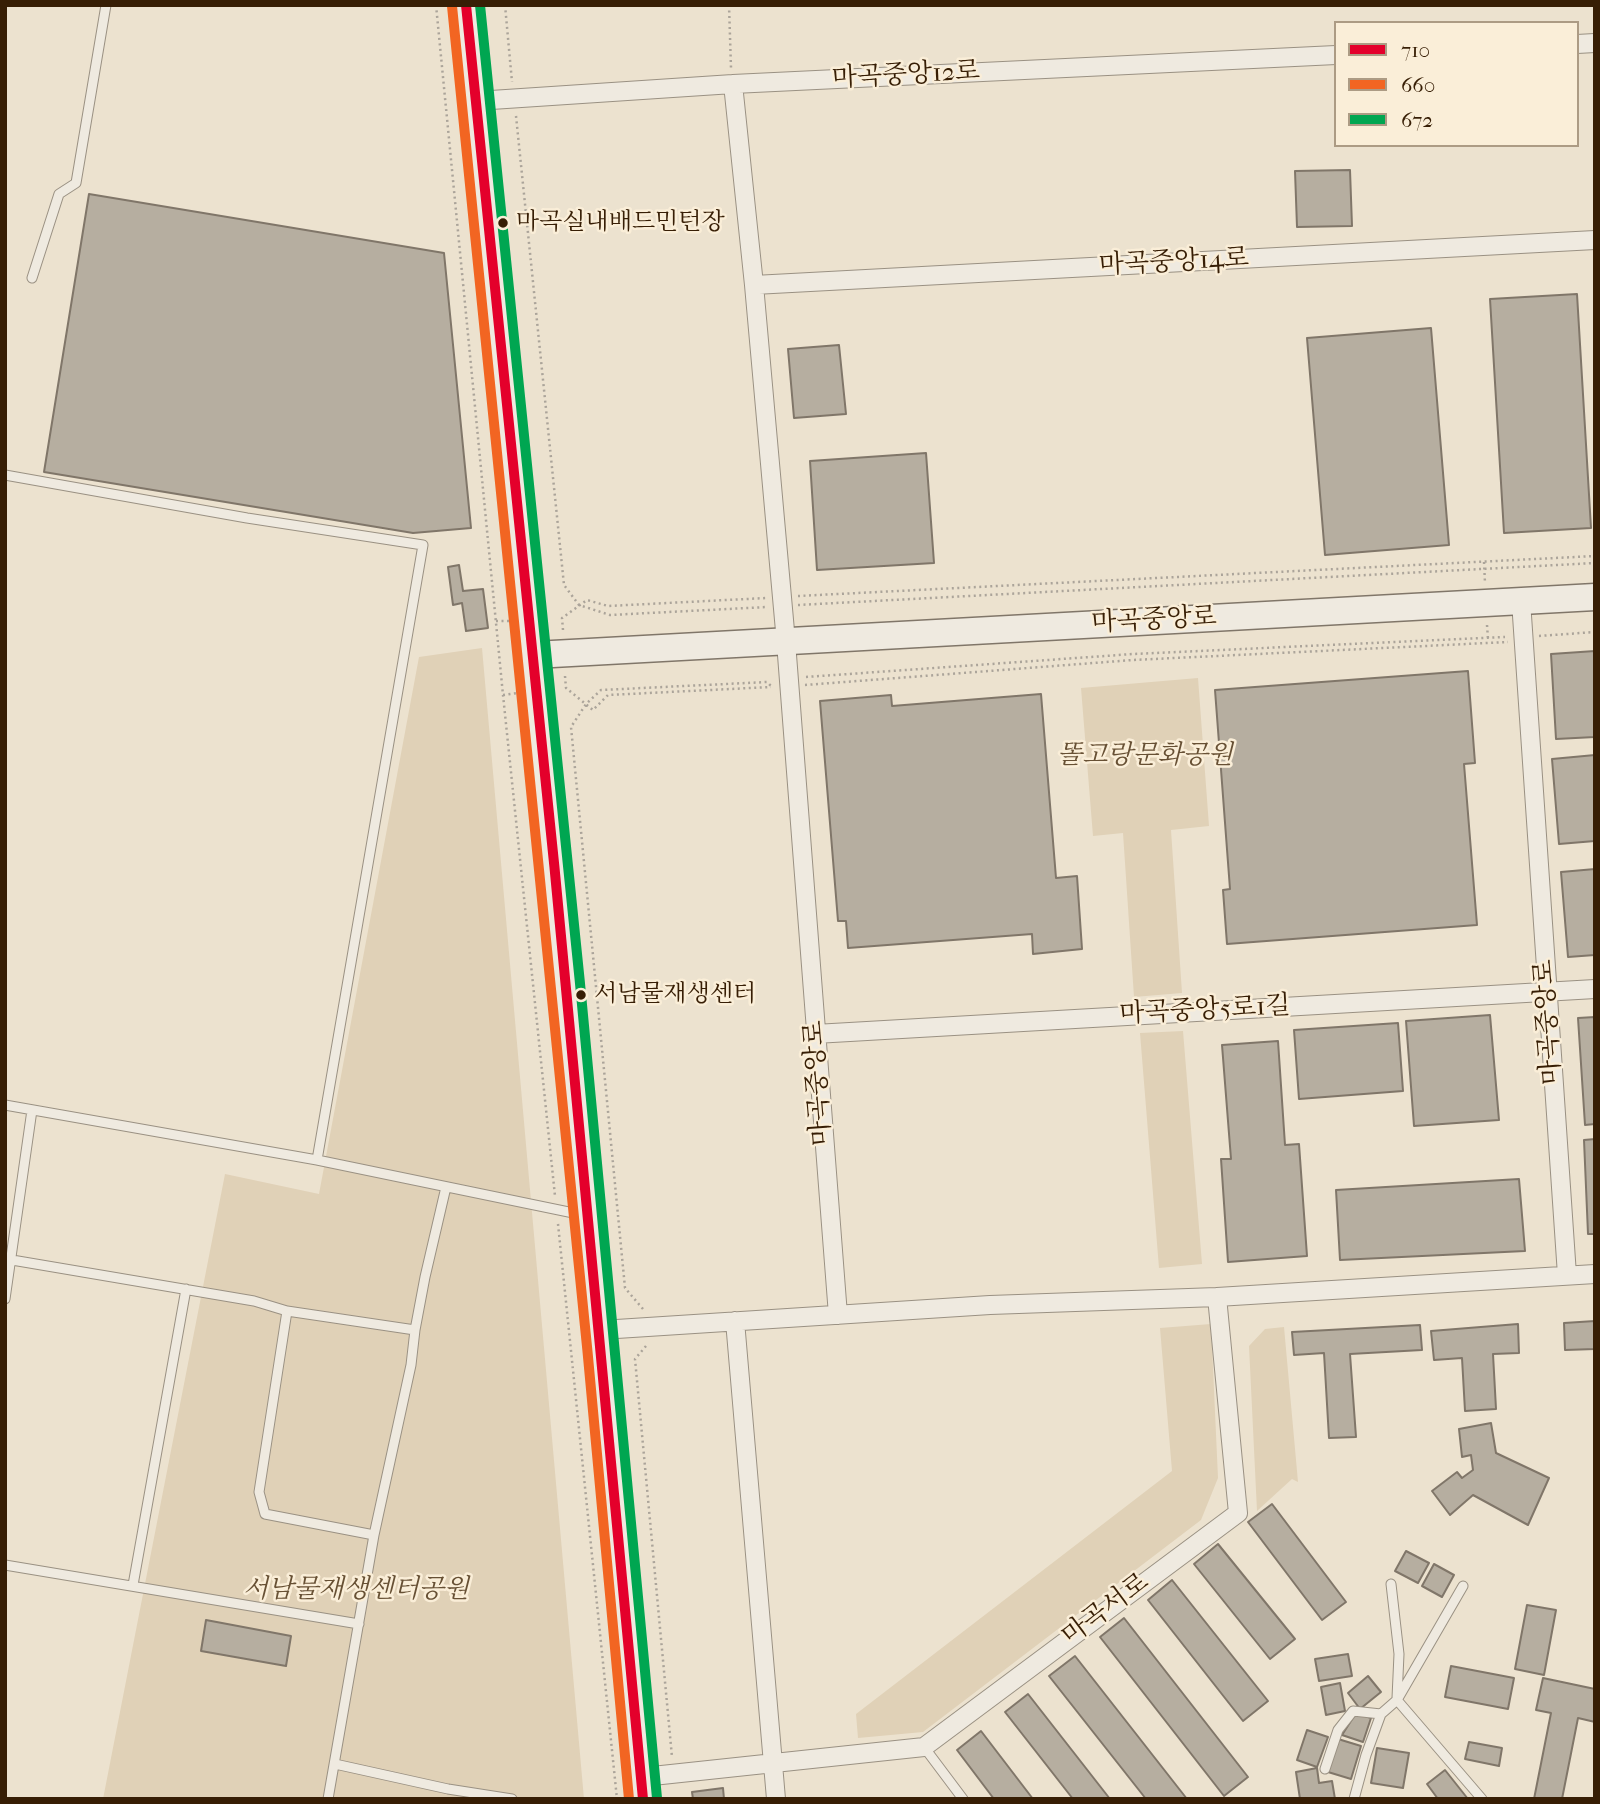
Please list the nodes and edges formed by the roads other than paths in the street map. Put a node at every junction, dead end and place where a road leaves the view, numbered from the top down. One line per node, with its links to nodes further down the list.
1 (106, 5): 7 (lane)
2 (466, 5): 5 (main road)
3 (1334, 55): 4 (street, 마곡중앙12로)
4 (733, 84): 5 (street, 마곡중앙12로); 8 (street)
5 (476, 101): 13 (main road)
6 (1595, 240): 8 (street, 마곡중앙14로)
7 (32, 278)
8 (754, 285): 12 (street)
9 (5, 475): 19 (lane)
10 (1595, 597): 11 (main road, 마곡중앙로)
11 (1521, 601): 12 (main road, 마곡중앙로); 15 (street, 마곡중앙로)
12 (786, 642): 13 (main road, 마곡중앙로); 16 (street, 마곡중앙로)
13 (534, 655): 21 (main road)
14 (1595, 989): 15 (street, 마곡중앙5로1길)
15 (1546, 991): 16 (street, 마곡중앙5로1길); 24 (street, 마곡중앙로)
16 (815, 1034): 29 (street, 마곡중앙로)
17 (5, 1105): 18 (lane)
18 (32, 1110): 19 (lane); 22 (lane)
19 (317, 1160): 20 (lane)
20 (446, 1187): 21 (lane); 31 (lane)
21 (589, 1216): 32 (main road)
22 (12, 1260): 25 (lane); 27 (lane)
23 (1595, 1274): 24 (street)
24 (1567, 1275): 26 (street)
25 (186, 1289): 28 (lane); 36 (lane)
26 (1217, 1297): 29 (street); 41 (street, 마곡서로)
27 (5, 1299)
28 (287, 1311): 31 (lane); 33 (lane)
29 (838, 1315): 30 (street)
30 (735, 1321): 32 (street); 42 (street)
31 (415, 1330): 33 (lane)
32 (601, 1330): 45 (main road)
33 (374, 1535): 38 (lane)
34 (5, 1565): 36 (lane)
35 (1391, 1584): 39 (lane)
36 (133, 1585): 38 (lane)
37 (1463, 1586): 39 (lane)
38 (359, 1624): 43 (lane)
39 (1397, 1700): 40 (lane); 51 (lane)
40 (1381, 1714): 44 (lane); 50 (lane)
41 (924, 1747): 42 (street); 49 (lane)
42 (773, 1762): 45 (street); 48 (street)
43 (335, 1765): 46 (lane); 47 (lane)
44 (1325, 1769)
45 (643, 1788)
46 (328, 1799)
47 (512, 1799)
48 (776, 1799)
49 (963, 1799)
50 (1354, 1799)
51 (1482, 1799)

